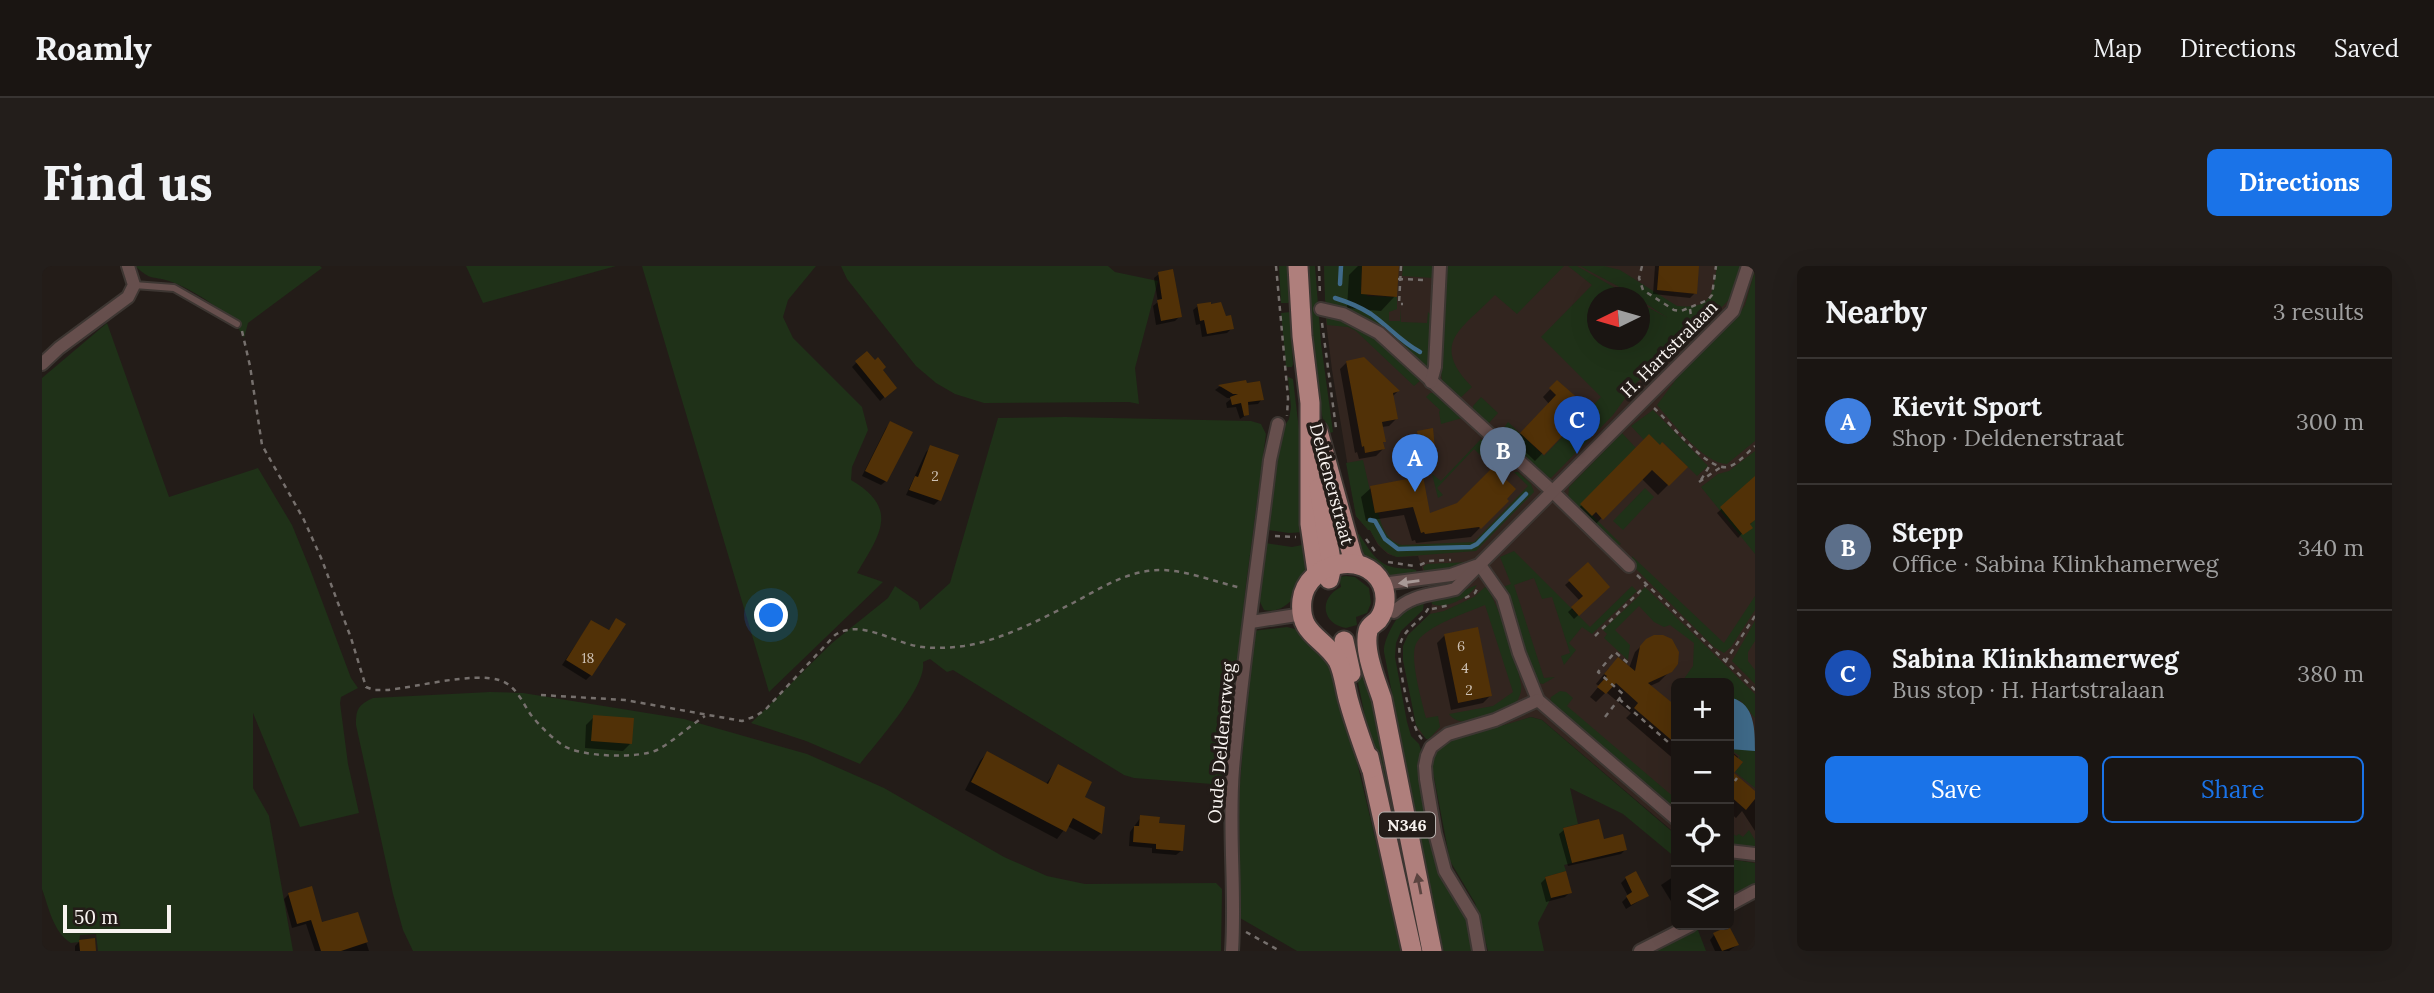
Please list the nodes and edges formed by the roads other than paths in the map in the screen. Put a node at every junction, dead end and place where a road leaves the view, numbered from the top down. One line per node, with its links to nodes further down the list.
1 (128, 266): 5 (street)
2 (1298, 266): 10 (main road, Deldenerstraat)
3 (1440, 266): 9 (street)
4 (1748, 266): 12 (street, H. Hartstralaan)
5 (134, 285): 7 (lane); 8 (street)
6 (1321, 309): 9 (street)
7 (237, 324)
8 (42, 364)
9 (1431, 382): 12 (street)
10 (1310, 403): 13 (main road, Deldenerstraat); 16 (main road, Deldenerstraat)
11 (1278, 426): 20 (street, Oude Deldenerweg)
12 (1552, 491): 14 (street, H. Hartstralaan); 15 (street)
13 (1356, 564): 16 (main road); 17 (main road)
14 (1480, 565): 17 (street, H. Hartstralaan, one-way to 17); 18 (street, H. Hartstralaan); 23 (street)
15 (1629, 566)
16 (1324, 569): 19 (main road)
17 (1382, 584): 21 (main road)
18 (1394, 612): 21 (main road)
19 (1309, 617): 20 (street); 22 (main road)
20 (1251, 622): 31 (street, Oude Deldenerweg)
21 (1372, 637): 22 (main road); 33 (main road, N346, one-way to 21)
22 (1338, 647): 32 (main road, N346)
23 (1538, 700): 24 (street); 34 (street)
24 (1671, 815)
25 (1734, 851): 26 (street)
26 (1755, 854)
27 (1755, 891): 28 (street)
28 (1734, 902)
29 (1682, 930): 30 (street)
30 (1647, 949)
31 (1232, 951)
32 (1412, 951)
33 (1432, 951)
34 (1479, 951)

